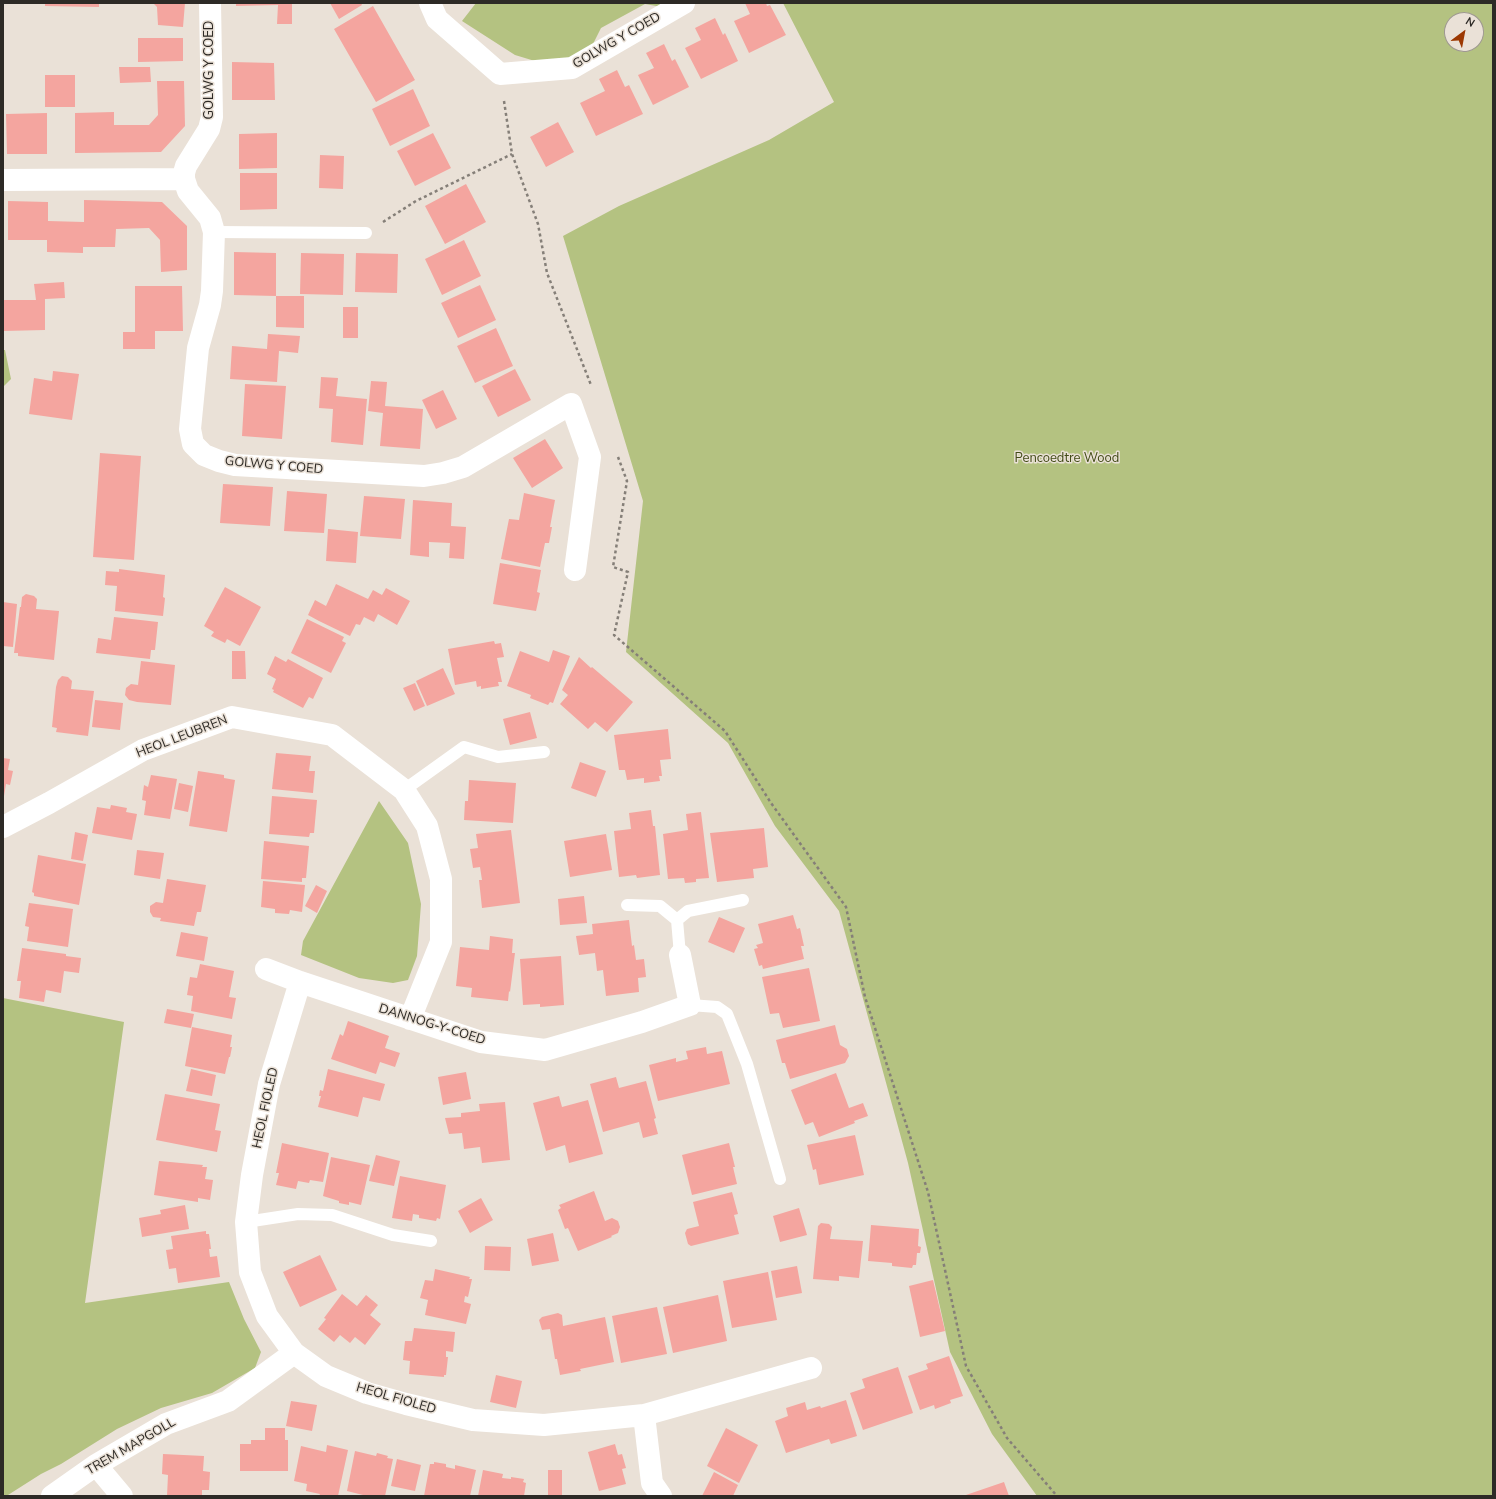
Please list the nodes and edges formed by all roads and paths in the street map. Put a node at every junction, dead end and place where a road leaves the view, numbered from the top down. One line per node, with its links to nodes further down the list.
1 (210, 3): 6 (street, GOLWG Y COED)
2 (430, 3): 4 (street)
3 (684, 3): 4 (street, GOLWG Y COED)
4 (500, 74): 5 (path)
5 (512, 154): 9 (path); 10 (path)
6 (184, 179): 7 (street); 8 (street, GOLWG Y COED)
7 (3, 180)
8 (214, 232): 9 (lane); 12 (street, GOLWG Y COED)
9 (366, 233)
10 (594, 392)
11 (616, 452): 34 (path)
12 (575, 570)
13 (544, 752): 14 (lane)
14 (404, 790): 15 (street, HEOL LEUBREN); 23 (street, HEOL LEUBREN)
15 (3, 827)
16 (743, 900): 18 (lane)
17 (627, 905): 18 (lane)
18 (678, 920): 19 (lane)
19 (680, 955): 22 (street)
20 (266, 969): 21 (street, DANNOG-Y-COED)
21 (300, 982): 23 (street, DANNOG-Y-COED); 25 (street, HEOL FIOLED)
22 (690, 1005): 23 (street, DANNOG-Y-COED); 24 (lane)
23 (410, 1019)
24 (780, 1179)
25 (246, 1222): 26 (lane); 27 (street, HEOL FIOLED)
26 (431, 1241)
27 (294, 1353): 29 (street, HEOL FIOLED); 30 (street, TREM MAPGOLL)
28 (811, 1368): 29 (street, HEOL FIOLED)
29 (644, 1415): 33 (street)
30 (96, 1465): 31 (street, TREM MAPGOLL); 32 (street)
31 (52, 1496)
32 (122, 1496)
33 (661, 1496)
34 (1056, 1496)

